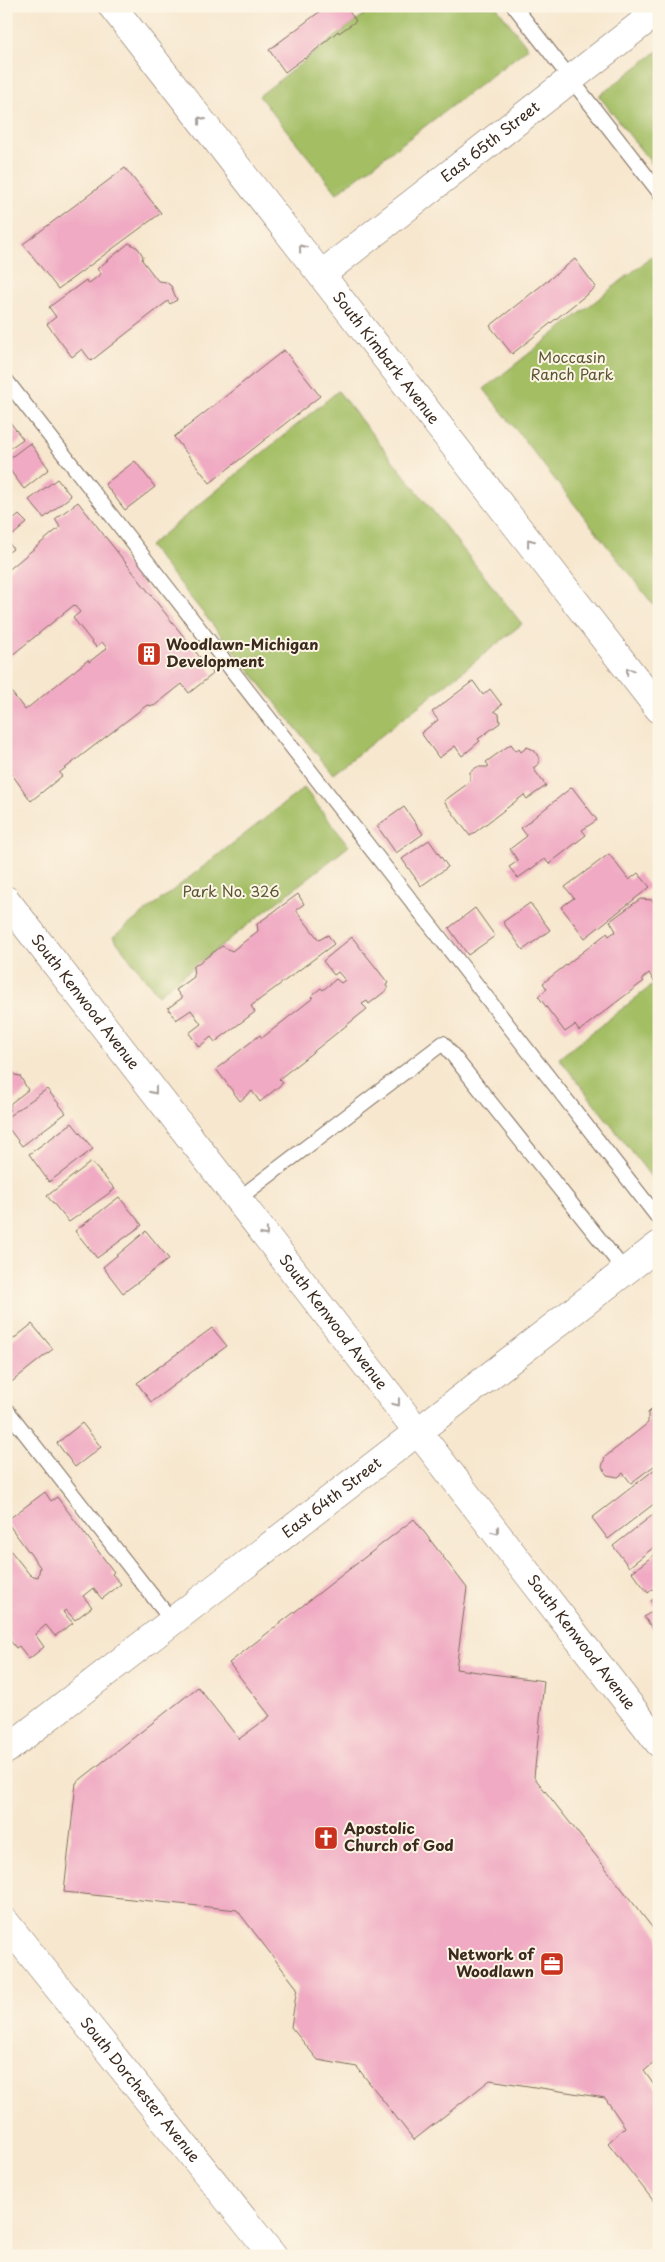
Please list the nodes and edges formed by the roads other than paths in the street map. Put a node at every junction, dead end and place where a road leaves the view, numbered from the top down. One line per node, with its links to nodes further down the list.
1 (112, 6): 6 (street, South Kimbark Avenue, one-way to 1)
2 (514, 6): 4 (lane)
3 (659, 10): 4 (street, East 65th Street)
4 (570, 79): 5 (lane); 6 (street, East 65th Street)
5 (659, 192)
6 (322, 274): 8 (street, South Kimbark Avenue, one-way to 6)
7 (6, 380): 11 (lane)
8 (659, 710)
9 (6, 900): 10 (street, South Kenwood Avenue, one-way to 10)
10 (238, 1199): 13 (lane); 15 (street, South Kenwood Avenue, one-way to 15)
11 (659, 1219)
12 (659, 1245): 13 (street, East 64th Street)
13 (625, 1271): 15 (street, East 64th Street)
14 (6, 1408): 16 (lane)
15 (419, 1431): 16 (street, East 64th Street); 17 (street, South Kenwood Avenue, one-way to 17)
16 (172, 1621): 18 (street, East 64th Street)
17 (659, 1743)
18 (6, 1750)
19 (6, 1923): 20 (street, South Dorchester Avenue)
20 (274, 2256)

